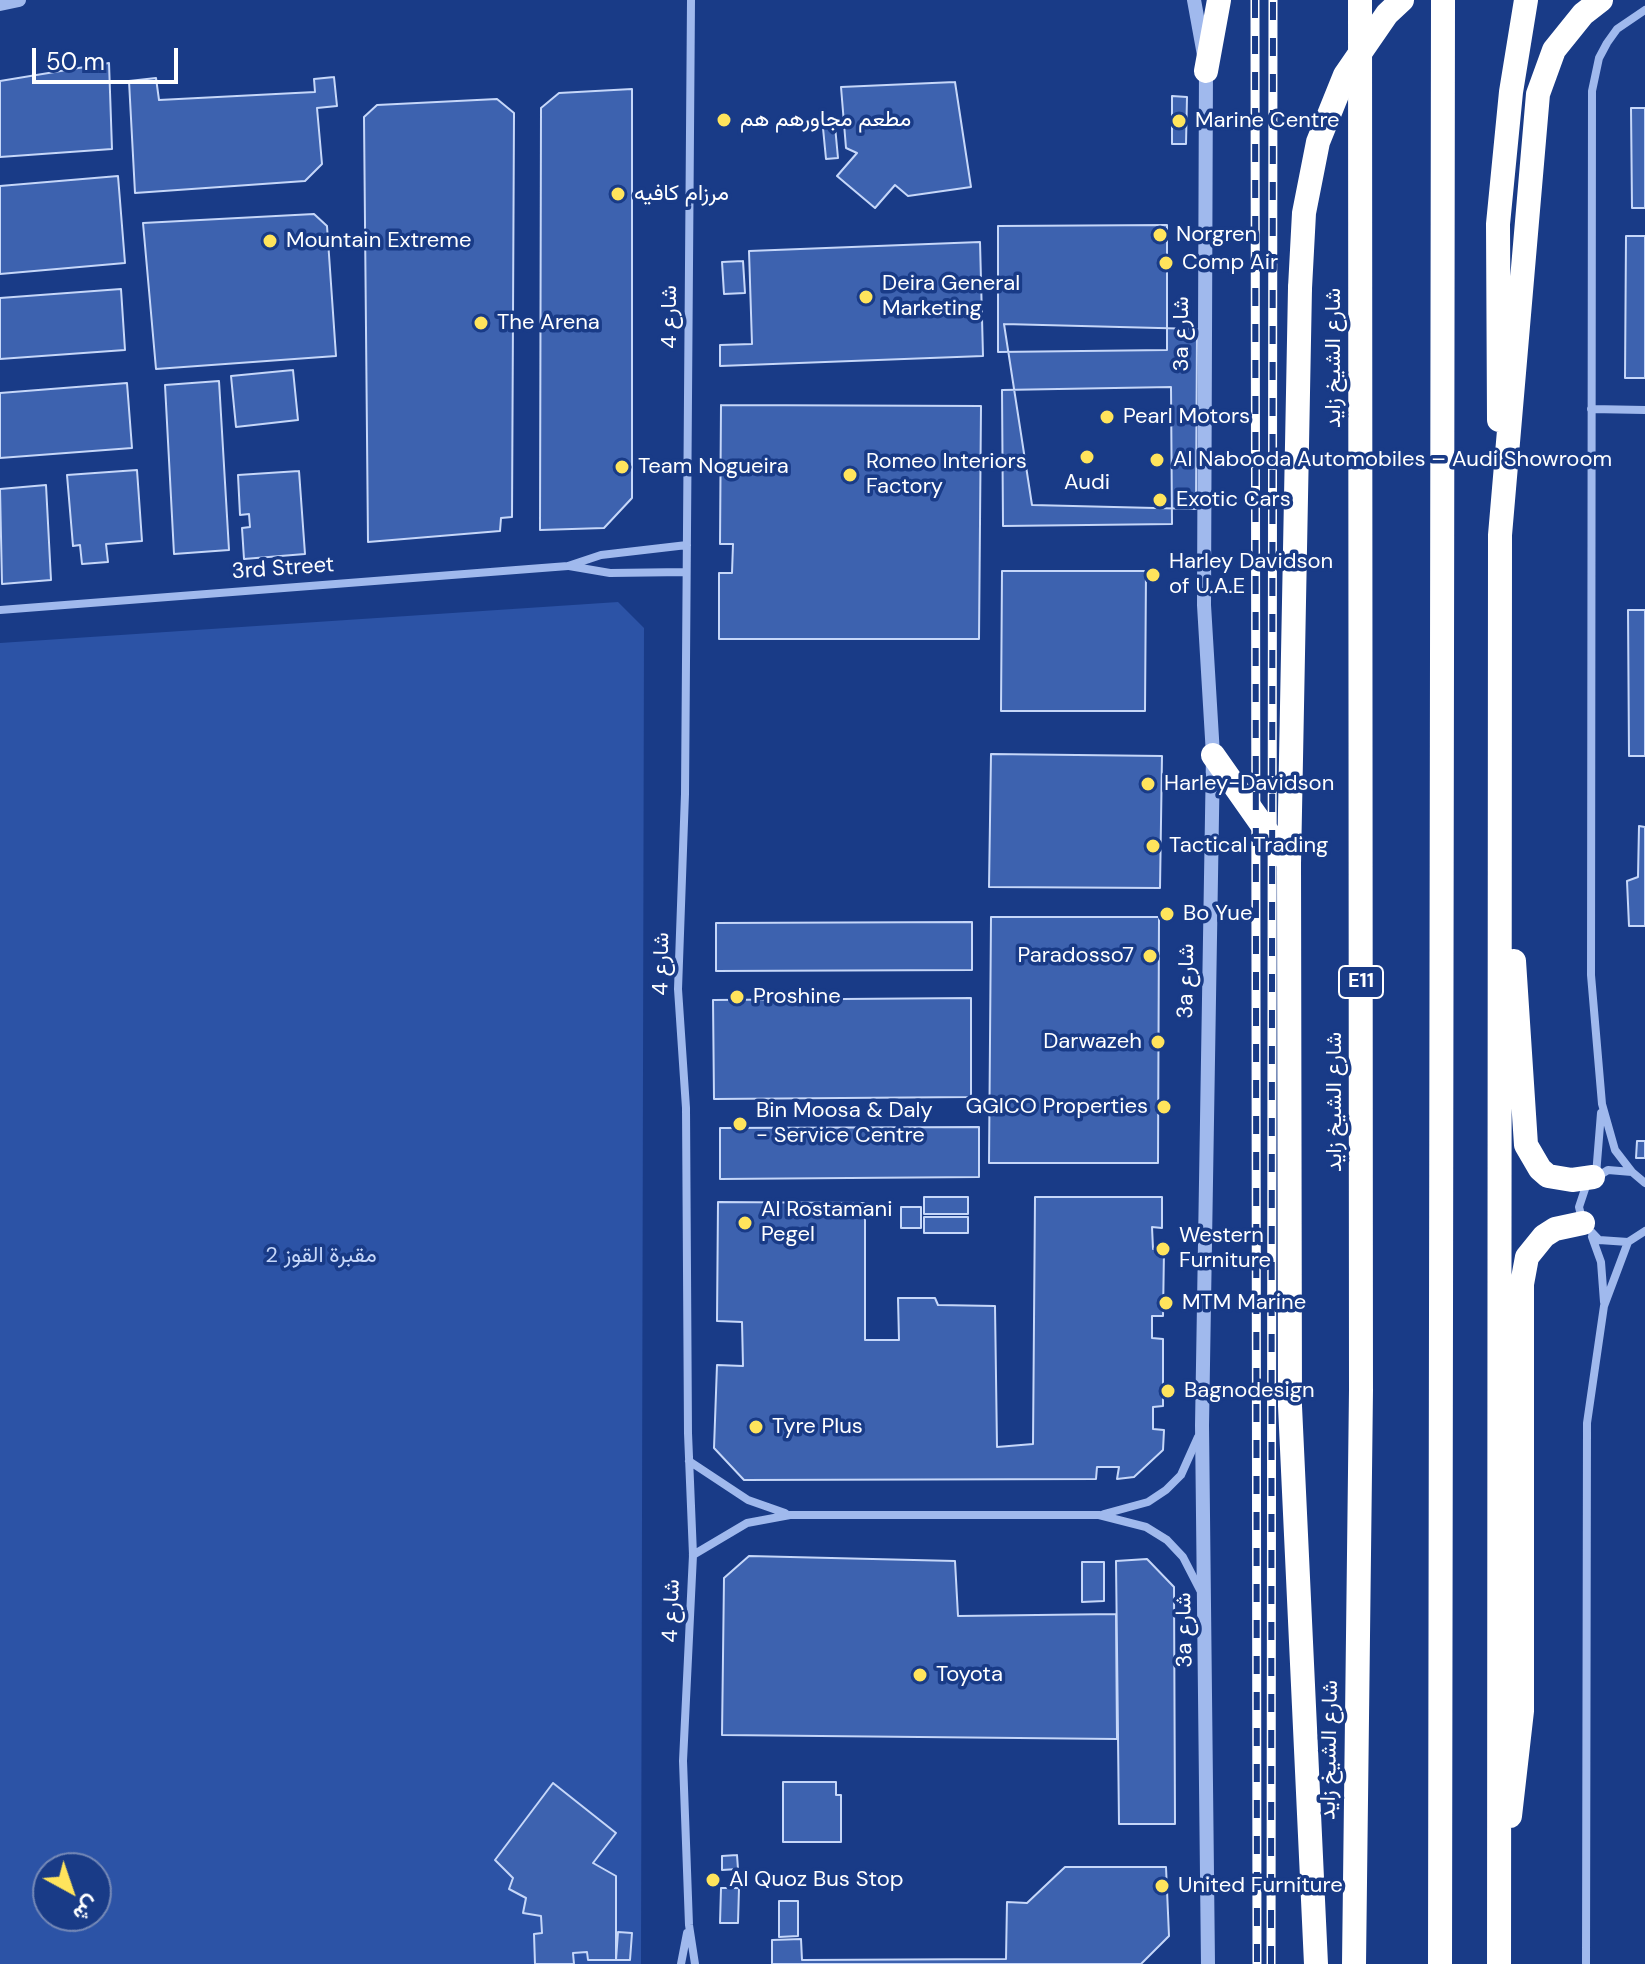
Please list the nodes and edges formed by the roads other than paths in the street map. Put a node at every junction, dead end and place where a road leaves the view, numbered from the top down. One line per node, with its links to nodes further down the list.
1 (19, 0): 11 (street)
2 (1194, 0): 13 (street)
3 (1205, 0): 13 (street, 3a شارع)
4 (1219, 0): 13 (highway)
5 (1360, 0): 46 (highway, شارع الشيخ زايد / E11)
6 (1402, 0): 23 (highway, bridge)
7 (1443, 0): 47 (highway)
8 (1526, 0): 16 (highway)
9 (1601, 0): 16 (highway)
10 (690, 1): 17 (street, شارع 4)
11 (0, 4)
12 (1645, 10): 14 (street)
13 (1206, 71): 21 (street, 3a شارع)
14 (1591, 409): 15 (street); 24 (street)
15 (1645, 410)
16 (1503, 478): 22 (highway)
17 (687, 545): 18 (street); 19 (street, شارع 4)
18 (568, 566): 19 (street); 20 (street, 3rd Street)
19 (686, 572): 33 (street, شارع 4)
20 (0, 610)
21 (1213, 755): 23 (highway); 32 (street, 3a شارع)
22 (1501, 862): 26 (highway); 38 (highway)
23 (1289, 863): 45 (highway)
24 (1602, 1104): 25 (street); 26 (street)
25 (1632, 1172): 26 (street); 27 (street)
26 (1595, 1176): 28 (street)
27 (1645, 1183)
28 (1587, 1229): 30 (street); 31 (street); 38 (highway)
29 (1645, 1231): 30 (street)
30 (1628, 1242): 31 (street)
31 (1604, 1306): 49 (street)
32 (1202, 1425): 35 (street); 37 (street, 3a شارع)
33 (689, 1461): 34 (street); 36 (street, شارع 4)
34 (790, 1515): 35 (street); 36 (street)
35 (1099, 1515): 37 (street)
36 (693, 1555): 39 (street, شارع 4)
37 (1207, 1605): 40 (street, 3a شارع)
38 (1500, 1861): 48 (highway)
39 (689, 1925): 41 (street, شارع 4); 42 (street, شارع 4)
40 (1208, 1942): 43 (street); 44 (street, 3a شارع)
41 (681, 1964)
42 (695, 1964)
43 (1201, 1964)
44 (1208, 1964)
45 (1316, 1964)
46 (1354, 1964)
47 (1440, 1964)
48 (1499, 1964)
49 (1586, 1964)

